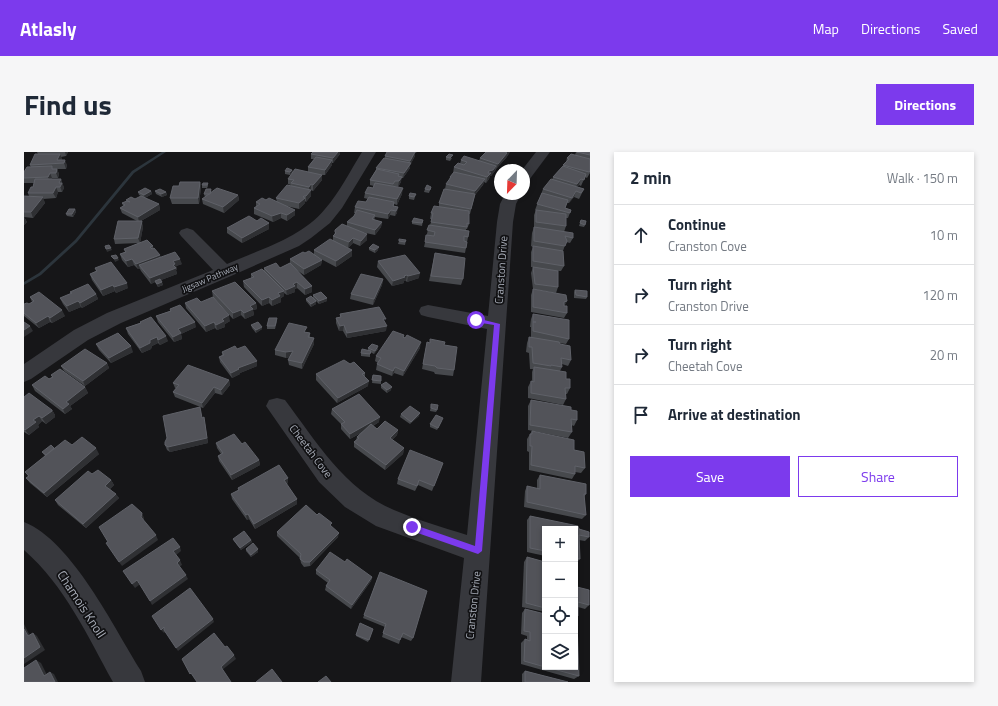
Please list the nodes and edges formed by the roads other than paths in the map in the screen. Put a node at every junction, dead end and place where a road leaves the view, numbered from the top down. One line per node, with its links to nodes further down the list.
1 (369, 152): 6 (street, Jigsaw Pathway)
2 (544, 152): 3 (street)
3 (530, 170)
4 (510, 200): 8 (street, Cranston Drive)
5 (187, 233): 6 (street)
6 (225, 272): 9 (street, Jigsaw Pathway)
7 (428, 311): 8 (street)
8 (497, 324): 12 (street, Cranston Drive)
9 (24, 374)
10 (277, 406): 12 (street, Cheetah Cove)
11 (24, 534): 13 (street, Chamois Knoll)
12 (478, 551): 14 (street, Cranston Drive)
13 (130, 682)
14 (466, 682)

